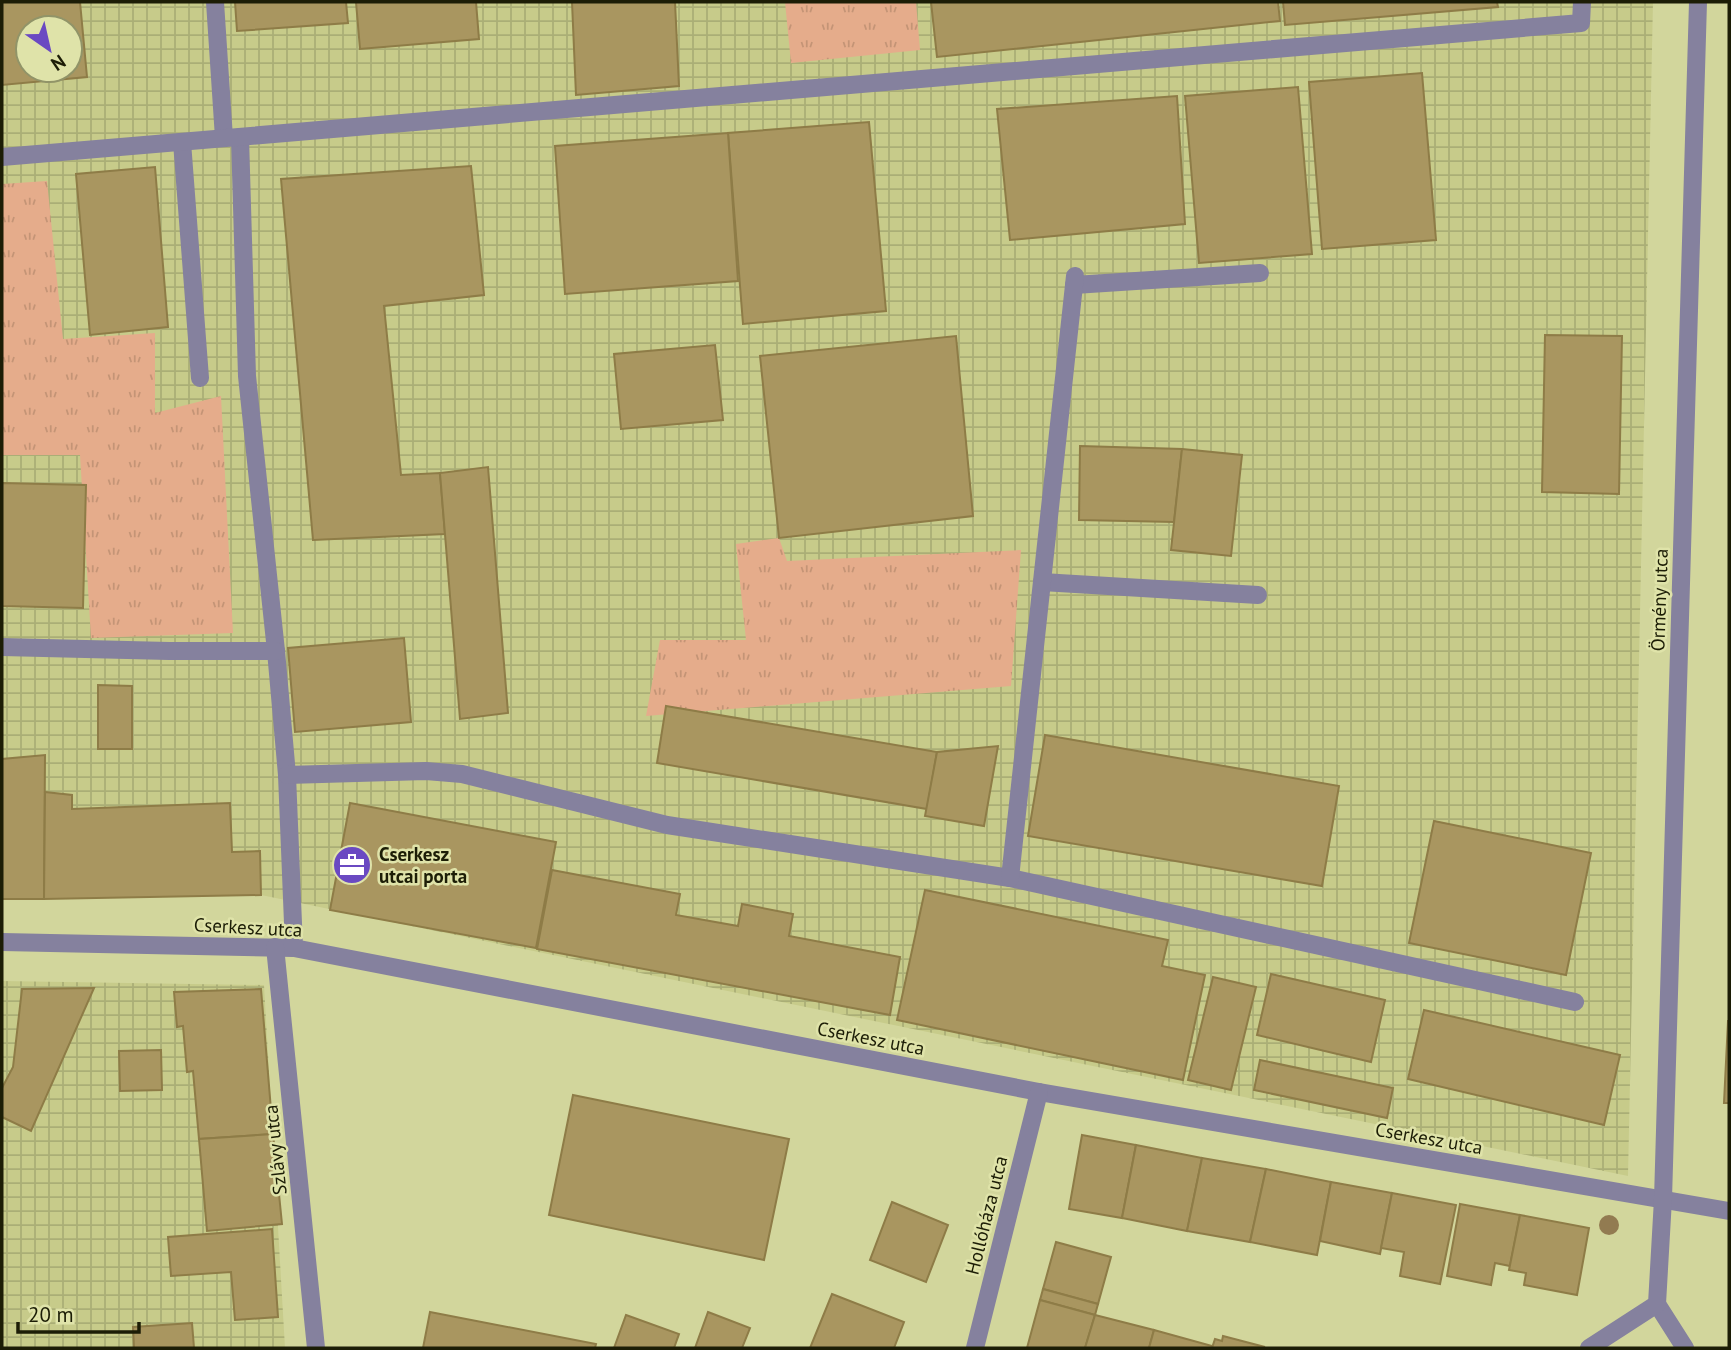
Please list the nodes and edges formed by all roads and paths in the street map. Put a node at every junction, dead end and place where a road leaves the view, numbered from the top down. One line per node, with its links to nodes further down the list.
1 (215, 2): 4 (street)
2 (1582, 2): 4 (street)
3 (1698, 2): 20 (street, Örmény utca)
4 (232, 137): 5 (street); 12 (street)
5 (182, 142): 6 (street); 8 (street)
6 (2, 157)
7 (1261, 273): 9 (street)
8 (200, 378)
9 (1042, 582): 10 (street); 14 (street)
10 (1258, 595)
11 (2, 647): 12 (street)
12 (276, 650): 13 (street)
13 (287, 775): 14 (street); 17 (street)
14 (1010, 878): 18 (street)
15 (2, 942): 16 (street, Cserkesz utca)
16 (275, 947): 17 (street, Cserkesz utca); 23 (street, Szlávy utca)
17 (294, 948): 19 (street, Cserkesz utca)
18 (1575, 1002)
19 (1039, 1092): 20 (street, Cserkesz utca); 24 (street, Hollóháza utca)
20 (1662, 1199): 21 (street, Cserkesz utca); 22 (street, Örmény utca)
21 (1729, 1212)
22 (1657, 1304): 25 (street); 26 (street)
23 (316, 1348)
24 (975, 1348)
25 (1589, 1348)
26 (1685, 1348)

